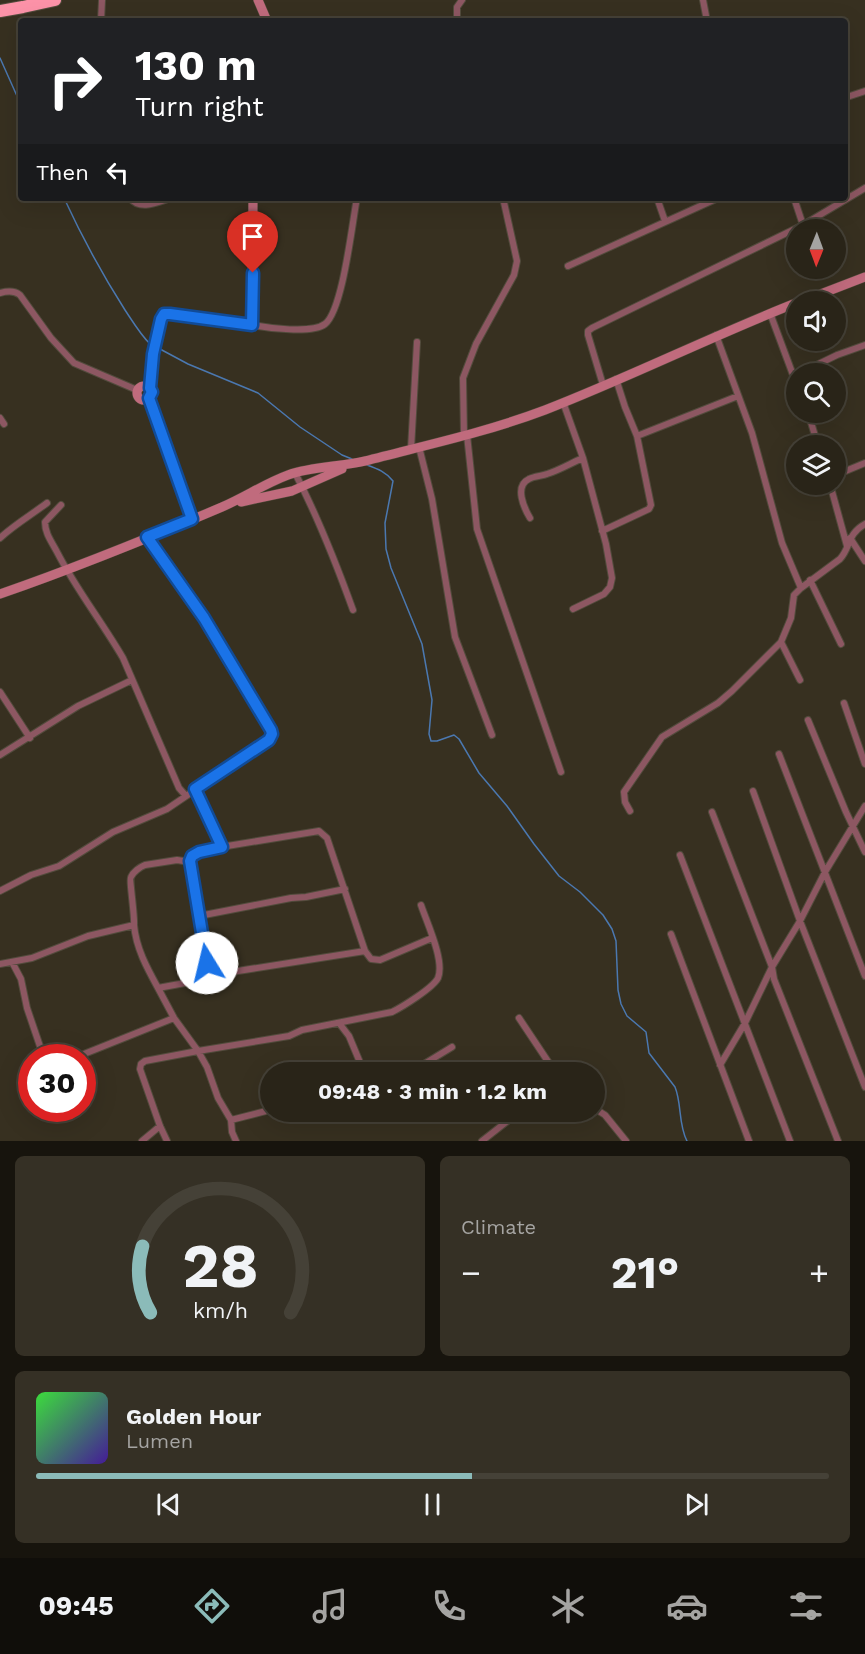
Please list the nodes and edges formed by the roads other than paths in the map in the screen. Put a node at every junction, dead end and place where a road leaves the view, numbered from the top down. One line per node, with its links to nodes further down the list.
1 (22, 0): 7 (highway)
2 (55, 0): 7 (highway)
3 (102, 0): 8 (street)
4 (258, 0): 9 (street)
5 (462, 0): 10 (street)
6 (703, 0): 11 (street)
7 (0, 10)
8 (100, 18)
9 (266, 18)
10 (457, 18)
11 (706, 18)
12 (865, 91): 13 (street)
13 (848, 97)
14 (865, 189): 15 (street)
15 (848, 199)
16 (132, 201): 17 (street)
17 (160, 201)
18 (253, 201): 35 (street)
19 (356, 201): 35 (street)
20 (504, 201): 46 (street)
21 (658, 201): 27 (street)
22 (711, 201): 27 (street)
23 (795, 201): 25 (street)
24 (844, 201): 26 (street)
25 (801, 219)
26 (813, 219)
27 (666, 221): 29 (street)
28 (786, 233): 42 (street)
29 (568, 266)
30 (865, 277): 31 (street)
31 (827, 291)
32 (0, 293): 43 (street)
33 (786, 307): 34 (street)
34 (770, 313): 36 (street); 39 (street)
35 (252, 325): 43 (street)
36 (716, 335): 41 (street); 44 (street)
37 (417, 342): 48 (street)
38 (865, 345): 40 (street)
39 (791, 363)
40 (820, 363)
41 (616, 379): 42 (street); 47 (street)
42 (603, 385): 45 (street)
43 (143, 388): 60 (street)
44 (738, 396): 47 (street); 70 (street)
45 (563, 402): 46 (street); 49 (street)
46 (466, 435): 48 (street); 86 (street)
47 (637, 436): 62 (street)
48 (415, 448): 51 (street); 81 (street)
49 (582, 458): 59 (street); 62 (street)
50 (865, 463): 52 (street)
51 (349, 465): 53 (street); 54 (street)
52 (846, 471)
53 (295, 473): 54 (street); 58 (street)
54 (302, 487): 58 (street); 73 (street)
55 (833, 495): 66 (street)
56 (47, 503): 64 (street)
57 (61, 506): 68 (street)
58 (224, 506): 60 (street)
59 (530, 518)
60 (192, 519): 63 (street)
61 (865, 524): 65 (street)
62 (602, 531): 72 (street)
63 (147, 537): 68 (street); 87 (street)
64 (0, 538)
65 (850, 538): 66 (street); 67 (street)
66 (847, 546): 69 (street)
67 (865, 561)
68 (67, 571): 71 (street); 76 (street)
69 (810, 580): 70 (street); 75 (street)
70 (801, 588): 74 (street)
71 (0, 594)
72 (573, 609)
73 (353, 610)
74 (781, 642): 77 (street); 91 (street)
75 (841, 644)
76 (132, 680): 82 (street); 89 (street)
77 (800, 680)
78 (0, 692): 82 (street)
79 (844, 703): 85 (street)
80 (808, 720): 93 (street)
81 (492, 735)
82 (30, 738): 84 (street)
83 (779, 754): 98 (street)
84 (0, 755)
85 (865, 764)
86 (561, 772)
87 (195, 789): 89 (street); 94 (street)
88 (753, 791): 103 (street)
89 (186, 796): 100 (street)
90 (865, 806): 93 (street)
91 (630, 811)
92 (712, 812): 110 (street)
93 (853, 825): 95 (street); 98 (street)
94 (222, 847): 97 (street); 99 (street)
95 (865, 852)
96 (680, 855): 117 (street)
97 (190, 861): 102 (street); 104 (street)
98 (825, 872): 103 (street); 112 (street)
99 (345, 889): 102 (street); 107 (street)
100 (0, 891)
101 (421, 905): 106 (street)
102 (199, 916): 111 (street)
103 (800, 921): 110 (street); 126 (street)
104 (134, 925): 108 (street); 113 (street)
105 (671, 934): 125 (street)
106 (432, 938): 107 (street); 116 (street)
107 (365, 951): 111 (street)
108 (12, 962): 109 (street); 118 (street)
109 (0, 964)
110 (772, 967): 117 (street); 139 (street)
111 (206, 976): 113 (street)
112 (865, 976)
113 (158, 988): 114 (street)
114 (174, 1018): 120 (street); 121 (street)
115 (519, 1018): 124 (street)
116 (339, 1023): 121 (street); 122 (street)
117 (746, 1023): 125 (street); 138 (street)
118 (39, 1044)
119 (452, 1047): 123 (street)
120 (96, 1049)
121 (198, 1051): 129 (street); 131 (street)
122 (360, 1062)
123 (427, 1062)
124 (548, 1062)
125 (720, 1065): 137 (street)
126 (865, 1087)
127 (260, 1113): 129 (street)
128 (605, 1115): 136 (street)
129 (231, 1120): 134 (street)
130 (506, 1122): 135 (street)
131 (160, 1126): 132 (street); 133 (street)
132 (142, 1141)
133 (167, 1141)
134 (236, 1141)
135 (482, 1141)
136 (626, 1141)
137 (749, 1141)
138 (790, 1141)
139 (838, 1141)

